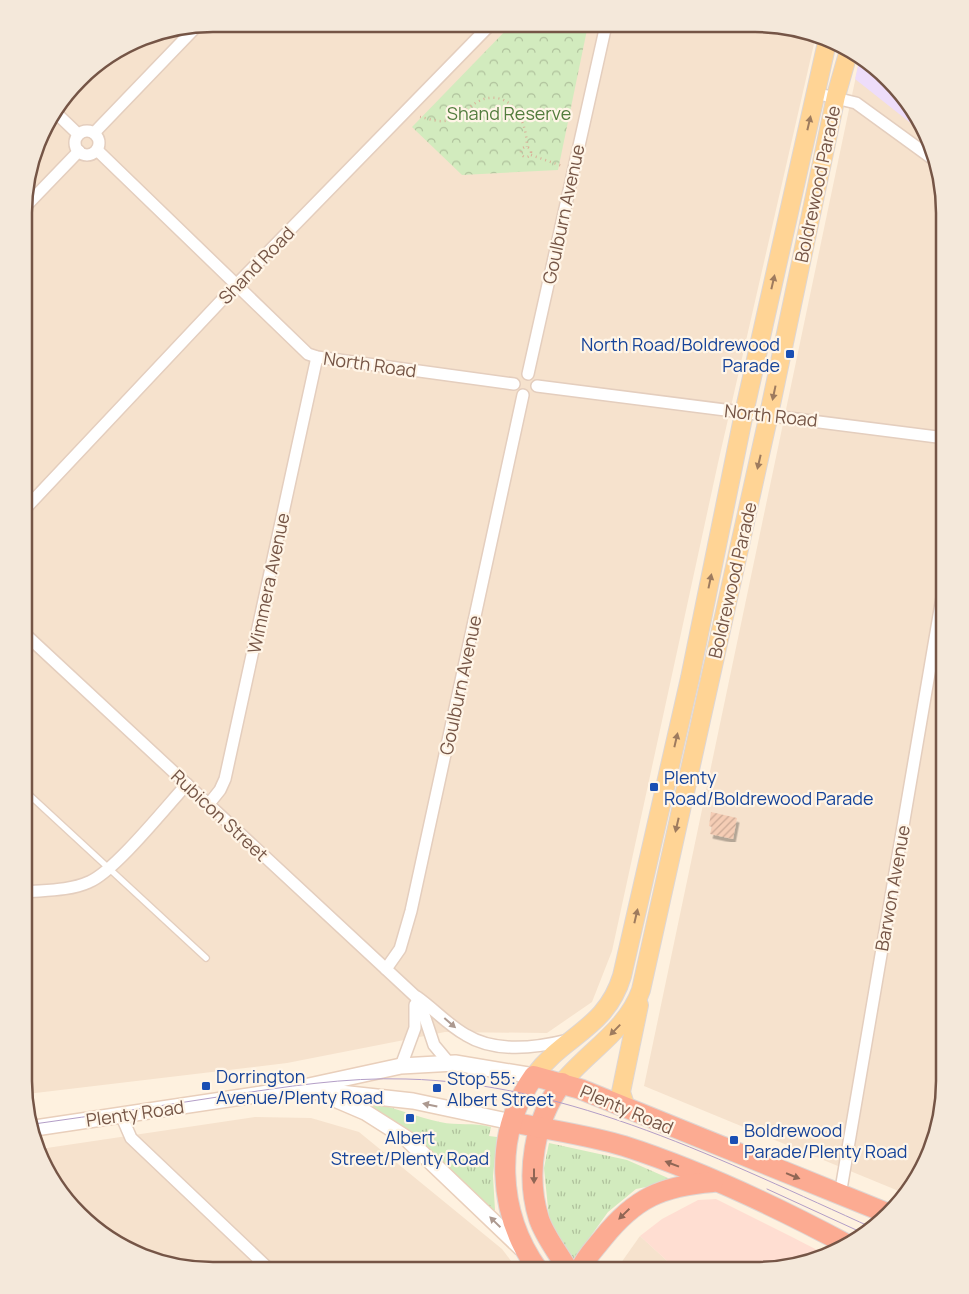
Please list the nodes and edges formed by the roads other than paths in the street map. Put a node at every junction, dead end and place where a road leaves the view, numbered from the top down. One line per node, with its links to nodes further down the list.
1 (482, 32): 15 (street, Shand Road)
2 (604, 32): 17 (street, Goulburn Avenue)
3 (189, 34): 9 (street)
4 (826, 46): 6 (main road, Boldrewood Parade)
5 (847, 58): 7 (main road, Boldrewood Parade)
6 (815, 92): 7 (street); 21 (main road, Boldrewood Parade, one-way to 6)
7 (836, 96): 13 (street); 22 (main road, Boldrewood Parade, one-way to 22)
8 (60, 117): 10 (street)
9 (94, 133): 10 (street); 11 (street)
10 (78, 134): 12 (street)
11 (96, 150): 12 (street); 15 (street, North Road)
12 (79, 151): 14 (street)
13 (927, 154)
14 (33, 198)
15 (236, 286): 16 (street, North Road); 24 (street, Shand Road)
16 (317, 357): 18 (street, North Road); 33 (street, Wimmera Avenue)
17 (528, 374): 18 (street); 19 (street)
18 (514, 384): 20 (street)
19 (537, 386): 20 (street); 21 (street, North Road)
20 (523, 395): 37 (street, Goulburn Avenue)
21 (744, 413): 22 (street, North Road); 29 (main road, Boldrewood Parade, one-way to 21)
22 (769, 414): 23 (street, North Road); 30 (main road, Boldrewood Parade, one-way to 30)
23 (936, 437)
24 (32, 502)
25 (936, 633): 54 (street, Barwon Avenue)
26 (32, 638): 28 (street, Rubicon Street)
27 (32, 641): 28 (street, Rubicon Street)
28 (36, 645): 31 (street, Rubicon Street)
29 (690, 678): 30 (main road); 40 (main road, Boldrewood Parade, one-way to 29)
30 (709, 681): 39 (main road, Boldrewood Parade, one-way to 39)
31 (187, 784): 33 (street, Rubicon Street); 34 (street)
32 (32, 798): 34 (lane)
33 (208, 805): 37 (street, Rubicon Street)
34 (108, 869): 35 (street); 36 (lane)
35 (32, 891)
36 (206, 958)
37 (386, 969): 38 (street, Rubicon Street)
38 (408, 989): 41 (street, Rubicon Street, one-way to 41); 42 (street, Rubicon Street); 43 (street, Rubicon Street)
39 (641, 990): 45 (main road, Boldrewood Parade, one-way to 45); 48 (main road)
40 (572, 1039): 41 (street, Boldrewood Parade); 44 (main road, Boldrewood Parade)
41 (523, 1047)
42 (449, 1063): 43 (main road, Plenty Road); 44 (main road, Plenty Road)
43 (401, 1066): 46 (main road, Plenty Road)
44 (534, 1076): 45 (highway, Plenty Road); 50 (highway)
45 (562, 1083): 48 (highway, Plenty Road); 52 (highway)
46 (295, 1089): 47 (main road, Plenty Road); 49 (main road, Plenty Road)
47 (316, 1091): 50 (main road, Plenty Road, one-way to 47); 59 (main road, one-way to 47)
48 (626, 1108): 54 (highway, Plenty Road, one-way to 54)
49 (121, 1115): 51 (main road, Plenty Road); 57 (street)
50 (512, 1122): 52 (highway, Plenty Road); 58 (highway)
51 (39, 1127)
52 (540, 1128): 53 (highway, Plenty Road, one-way to 52); 60 (highway, one-way to 60)
53 (717, 1182): 56 (highway, Plenty Road); 61 (highway, one-way to 61)
54 (840, 1195): 55 (highway, Plenty Road)
55 (882, 1211)
56 (839, 1241)
57 (262, 1262)
58 (532, 1262)
59 (532, 1262)
60 (564, 1262)
61 (586, 1262)

